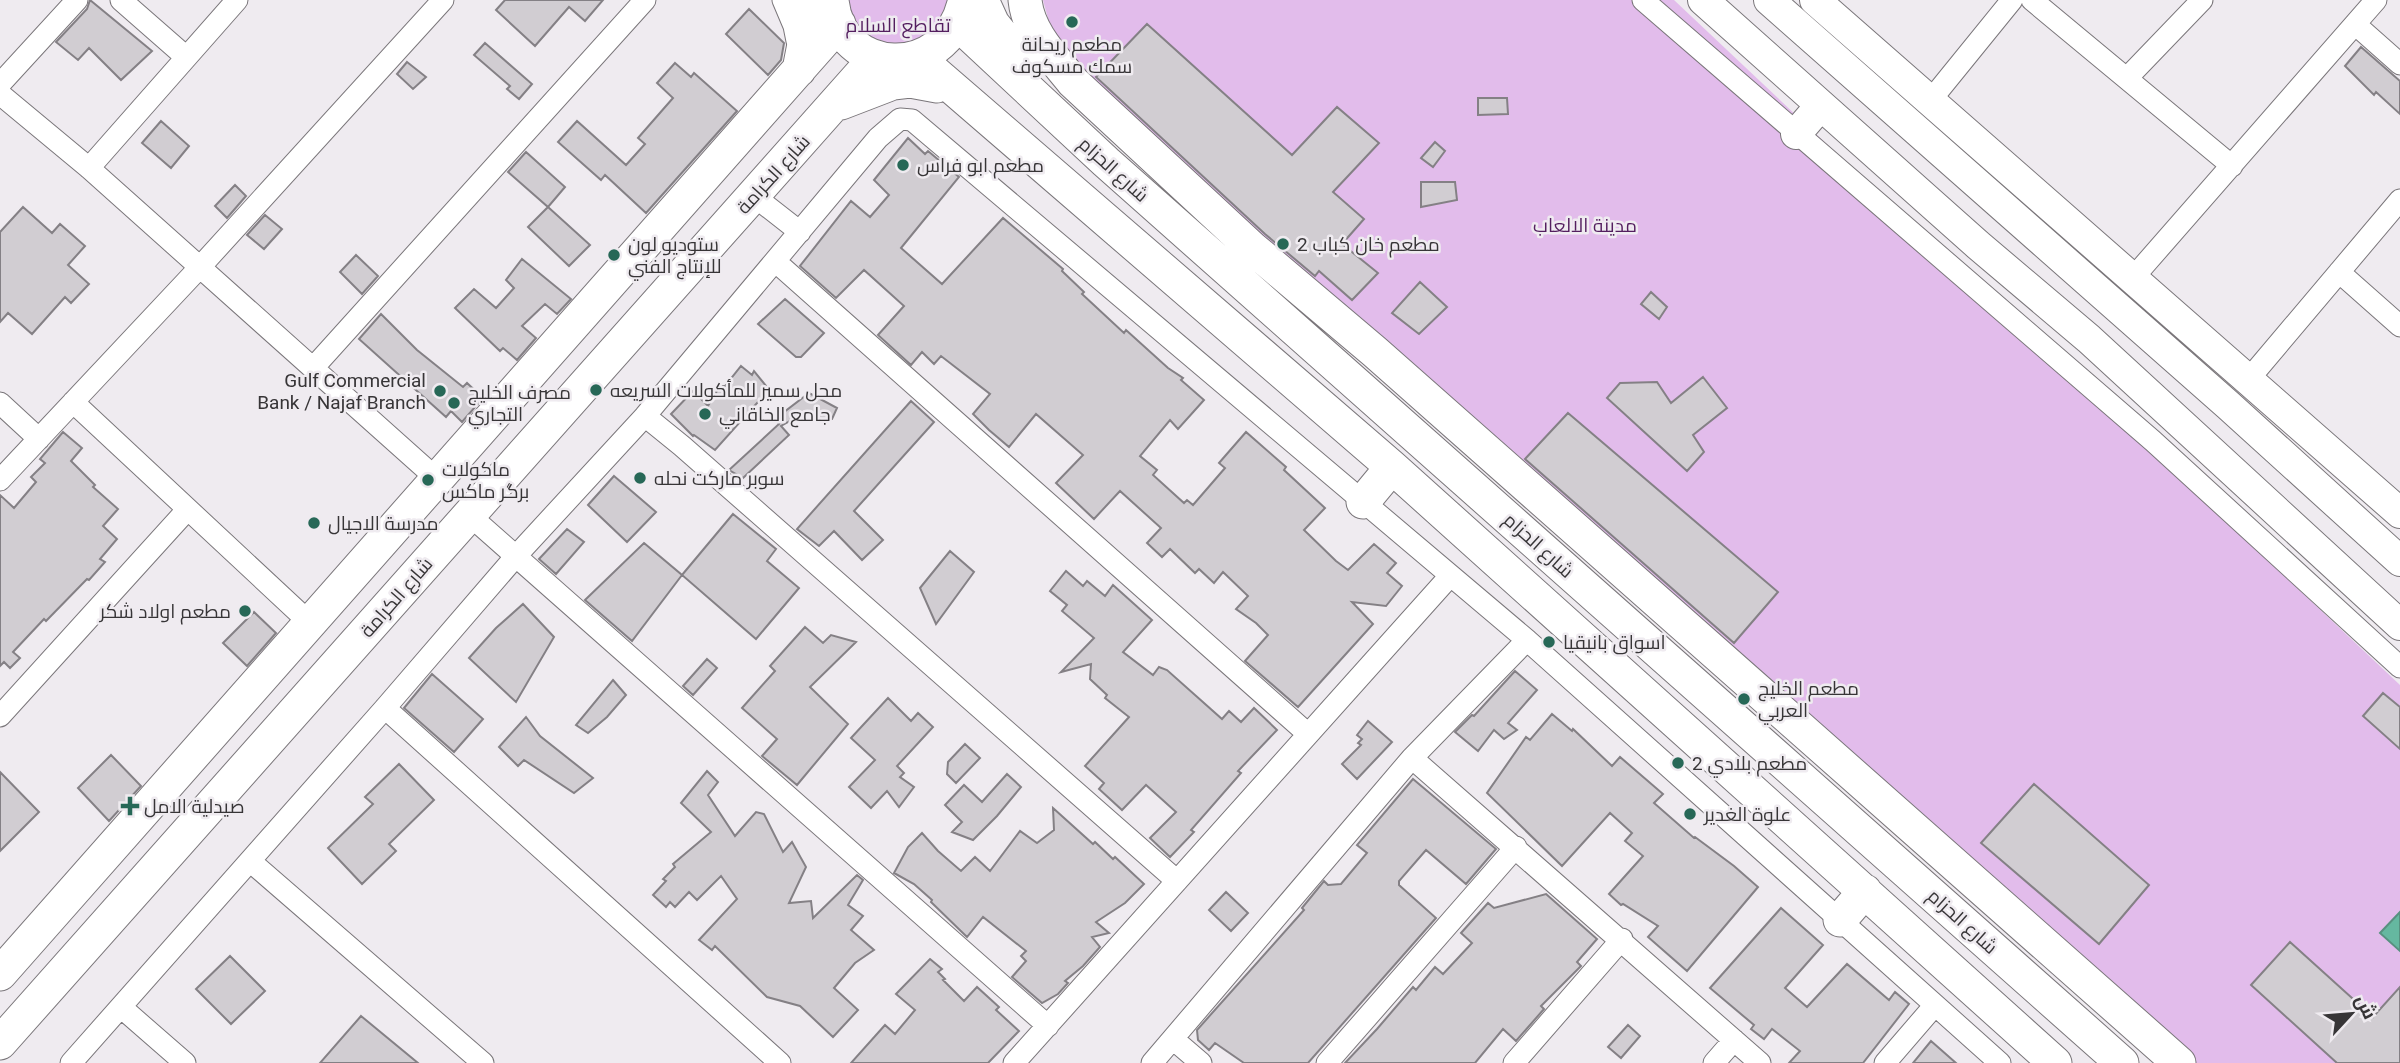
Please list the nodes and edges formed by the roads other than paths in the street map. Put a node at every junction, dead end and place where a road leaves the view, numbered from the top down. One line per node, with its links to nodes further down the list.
1 (77, 0): 29 (street)
2 (121, 0): 22 (street)
3 (237, 0): 22 (street)
4 (443, 0): 43 (street)
5 (645, 0): 48 (street)
6 (783, 0): 26 (street)
7 (806, 0): 26 (main road)
8 (982, 0): 36 (main road)
9 (1024, 0): 47 (main road)
10 (1643, 0): 35 (street)
11 (1703, 0): 33 (street)
12 (1769, 0): 27 (street)
13 (2012, 0): 32 (street)
14 (2032, 0): 28 (street)
15 (2202, 0): 28 (street)
16 (2376, 0): 20 (street)
17 (1820, 1): 21 (street)
18 (835, 12): 23 (main road); 26 (main road)
19 (961, 12): 24 (main road); 36 (main road, شارع الحزام)
20 (2356, 25): 25 (street); 37 (street)
21 (1870, 49): 27 (street); 32 (street)
22 (186, 57): 38 (street)
23 (876, 57): 24 (main road); 34 (main road, شارع الكرامة)
24 (918, 58): 30 (main road, شارع الحزام)
25 (2400, 64)
26 (800, 66): 56 (main road)
27 (1850, 72): 62 (street)
28 (2127, 78): 37 (street)
29 (0, 84)
30 (955, 89): 34 (main road); 55 (main road, شارع الحزام)
31 (0, 94): 38 (street)
32 (1930, 101): 45 (street)
33 (1821, 105): 35 (street); 64 (street)
34 (832, 107): 39 (main road, شارع الكرامة)
35 (1796, 134): 72 (street)
36 (1106, 162): 50 (main road, شارع الحزام)
37 (2232, 166): 45 (street)
38 (89, 168): 43 (street)
39 (754, 196): 41 (street); 61 (main road, شارع الكرامة)
40 (2400, 200): 44 (street)
41 (800, 232): 42 (street); 58 (street)
42 (776, 262): 53 (street); 78 (street)
43 (200, 267): 48 (street); 51 (street)
44 (2339, 272): 46 (street); 49 (street)
45 (2132, 279): 49 (street)
46 (2400, 326)
47 (1374, 352): 50 (main road); 83 (main road)
48 (313, 368): 56 (street)
49 (2248, 380): 60 (street)
50 (1377, 401): 71 (main road, شارع الحزام)
51 (73, 402): 54 (street); 59 (street)
52 (0, 403): 54 (street)
53 (645, 416): 63 (street); 84 (street)
54 (39, 439): 57 (street)
55 (1392, 467): 58 (main road); 73 (main road, شارع الحزام)
56 (437, 479): 68 (main road)
57 (0, 480)
58 (1363, 502): 66 (street)
59 (187, 510): 68 (street); 76 (street)
60 (2400, 513)
61 (468, 514): 63 (street); 87 (main road, شارع الكرامة)
62 (2358, 524): 64 (street); 65 (street)
63 (516, 556): 75 (street); 93 (street)
64 (2324, 557): 69 (street)
65 (2400, 561)
66 (1450, 576): 70 (street); 78 (street)
67 (2400, 590): 69 (street)
68 (310, 623): 81 (main road)
69 (2398, 623)
70 (1527, 640): 79 (street); 88 (street)
71 (1658, 651): 73 (main road); 74 (main road, شارع الحزام)
72 (2400, 667)
73 (1634, 684): 77 (main road, شارع الحزام)
74 (1717, 704): 77 (main road); 86 (main road, شارع الحزام)
75 (385, 708): 82 (street); 100 (street)
76 (0, 716)
77 (1688, 733): 85 (main road, شارع الحزام)
78 (1308, 734): 84 (street)
79 (1412, 758): 80 (street); 94 (street)
80 (1516, 846): 89 (street); 104 (street)
81 (101, 860): 87 (main road); 90 (main road)
82 (250, 860): 92 (street); 99 (street)
83 (1955, 864): 86 (main road); 112 (main road)
84 (1177, 881): 93 (street)
85 (1865, 891): 88 (main road); 110 (main road, شارع الحزام)
86 (1929, 892): 111 (main road, شارع الحزام)
87 (134, 893): 96 (main road, شارع الكرامة)
88 (1840, 920): 91 (street)
89 (1622, 939): 95 (street); 105 (street)
90 (0, 974)
91 (1935, 1005): 108 (street); 109 (street)
92 (121, 1008): 97 (street); 98 (street)
93 (1048, 1026): 101 (street)
94 (1173, 1039): 102 (street); 103 (street)
95 (1734, 1040): 106 (street); 107 (street)
96 (0, 1044)
97 (71, 1063)
98 (185, 1063)
99 (483, 1063)
100 (780, 1063)
101 (1014, 1063)
102 (1152, 1063)
103 (1201, 1063)
104 (1327, 1063)
105 (1514, 1063)
106 (1714, 1063)
107 (1760, 1063)
108 (1885, 1063)
109 (2000, 1063)
110 (2055, 1063)
111 (2122, 1063)
112 (2179, 1063)

